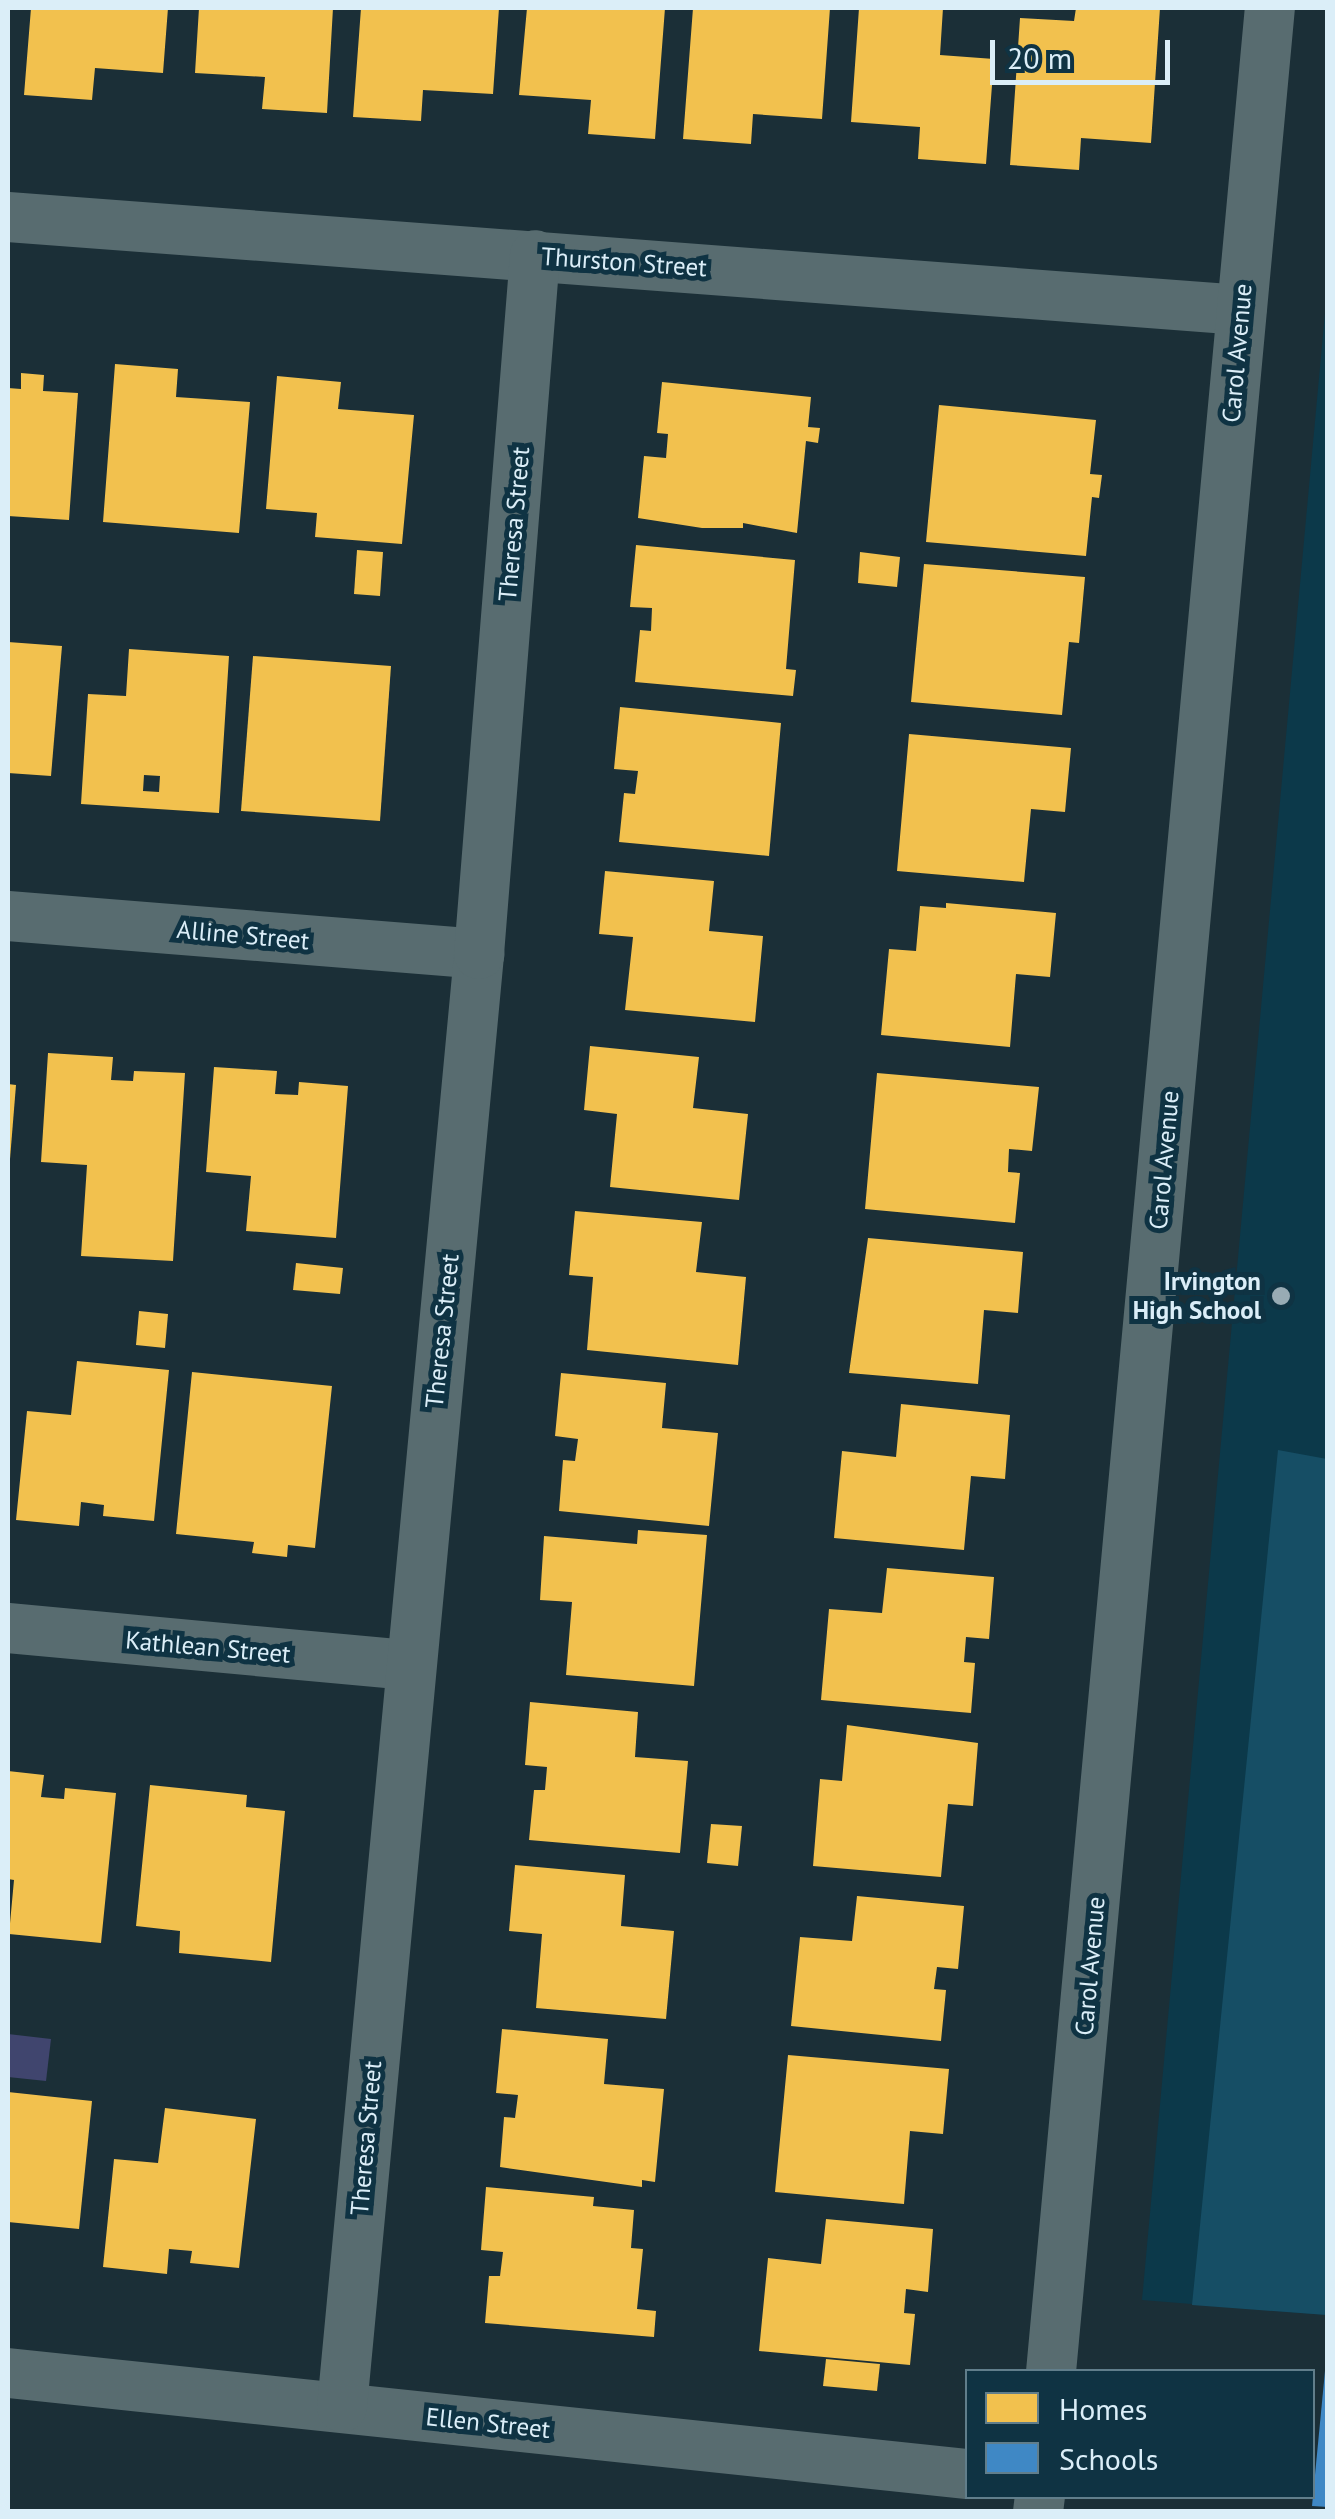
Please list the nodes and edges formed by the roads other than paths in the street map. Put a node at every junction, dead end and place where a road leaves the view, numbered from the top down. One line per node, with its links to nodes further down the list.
1 (1270, 8): 4 (street, Carol Avenue)
2 (8, 217): 3 (street, Thurston Street)
3 (536, 255): 4 (street, Thurston Street); 6 (street, Theresa Street)
4 (1241, 310): 9 (street, Carol Avenue)
5 (8, 916): 6 (street, Alline Street)
6 (479, 954): 8 (street, Theresa Street)
7 (8, 1628): 8 (street, Kathlean Street)
8 (409, 1666): 11 (street, Theresa Street)
9 (1051, 2369)
10 (8, 2373): 11 (street, Ellen Street)
11 (342, 2407): 12 (street, Ellen Street)
12 (965, 2474)

